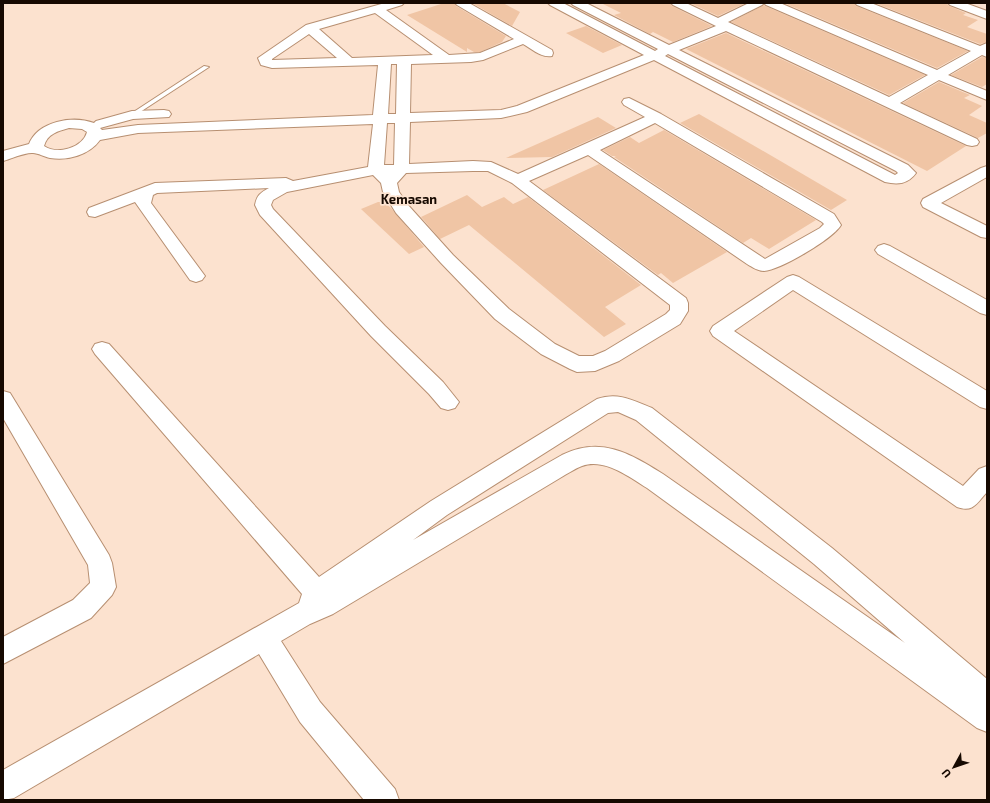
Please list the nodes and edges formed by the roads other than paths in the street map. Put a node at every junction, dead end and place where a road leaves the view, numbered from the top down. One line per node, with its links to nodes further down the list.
1 (398, 3): 10 (street)
2 (461, 3): 14 (street)
3 (554, 3): 15 (street)
4 (577, 3): 16 (street)
5 (677, 3): 12 (street)
6 (758, 3): 12 (street)
7 (770, 3): 25 (street)
8 (861, 3): 18 (street)
9 (954, 3): 11 (street)
10 (377, 9): 13 (street); 20 (street)
11 (987, 15)
12 (719, 23): 16 (street); 17 (street); 28 (street)
13 (310, 28): 23 (street); 23 (street)
14 (523, 40): 19 (street); 20 (street)
15 (640, 49): 16 (street); 30 (street)
16 (655, 50): 17 (street); 17 (street); 30 (street)
17 (669, 50)
18 (985, 50): 25 (street)
19 (547, 53)
20 (447, 59): 22 (street)
21 (385, 60): 22 (street); 23 (street); 31 (street)
22 (404, 60): 30 (street)
23 (349, 62)
24 (206, 68): 33 (lane)
25 (938, 75): 26 (street); 28 (street)
26 (987, 96)
27 (629, 102): 34 (street)
28 (889, 103): 36 (street)
29 (256, 111): 31 (street)
30 (404, 111): 31 (street); 41 (street)
31 (380, 112): 35 (street); 41 (street)
32 (179, 113): 33 (street)
33 (132, 115): 35 (street)
34 (656, 117): 38 (street); 38 (street)
35 (93, 132): 37 (street); 37 (street)
36 (972, 142)
37 (36, 147): 39 (street)
38 (589, 149): 42 (street)
39 (3, 156)
40 (987, 171): 46 (street)
41 (389, 174): 42 (street); 42 (street); 43 (street)
42 (518, 180)
43 (318, 181): 44 (street); 53 (street)
44 (145, 193): 45 (street); 48 (street)
45 (95, 212)
46 (987, 233)
47 (884, 250): 49 (street)
48 (196, 276)
49 (987, 308)
50 (102, 349): 55 (street)
51 (3, 399): 58 (street)
52 (987, 401): 54 (street)
53 (448, 402)
54 (987, 476)
55 (317, 593): 56 (street); 59 (street)
56 (301, 615): 57 (street); 60 (street)
57 (263, 637): 61 (street); 62 (street)
58 (3, 651)
59 (987, 697)
60 (987, 718)
61 (3, 788)
62 (384, 800)

